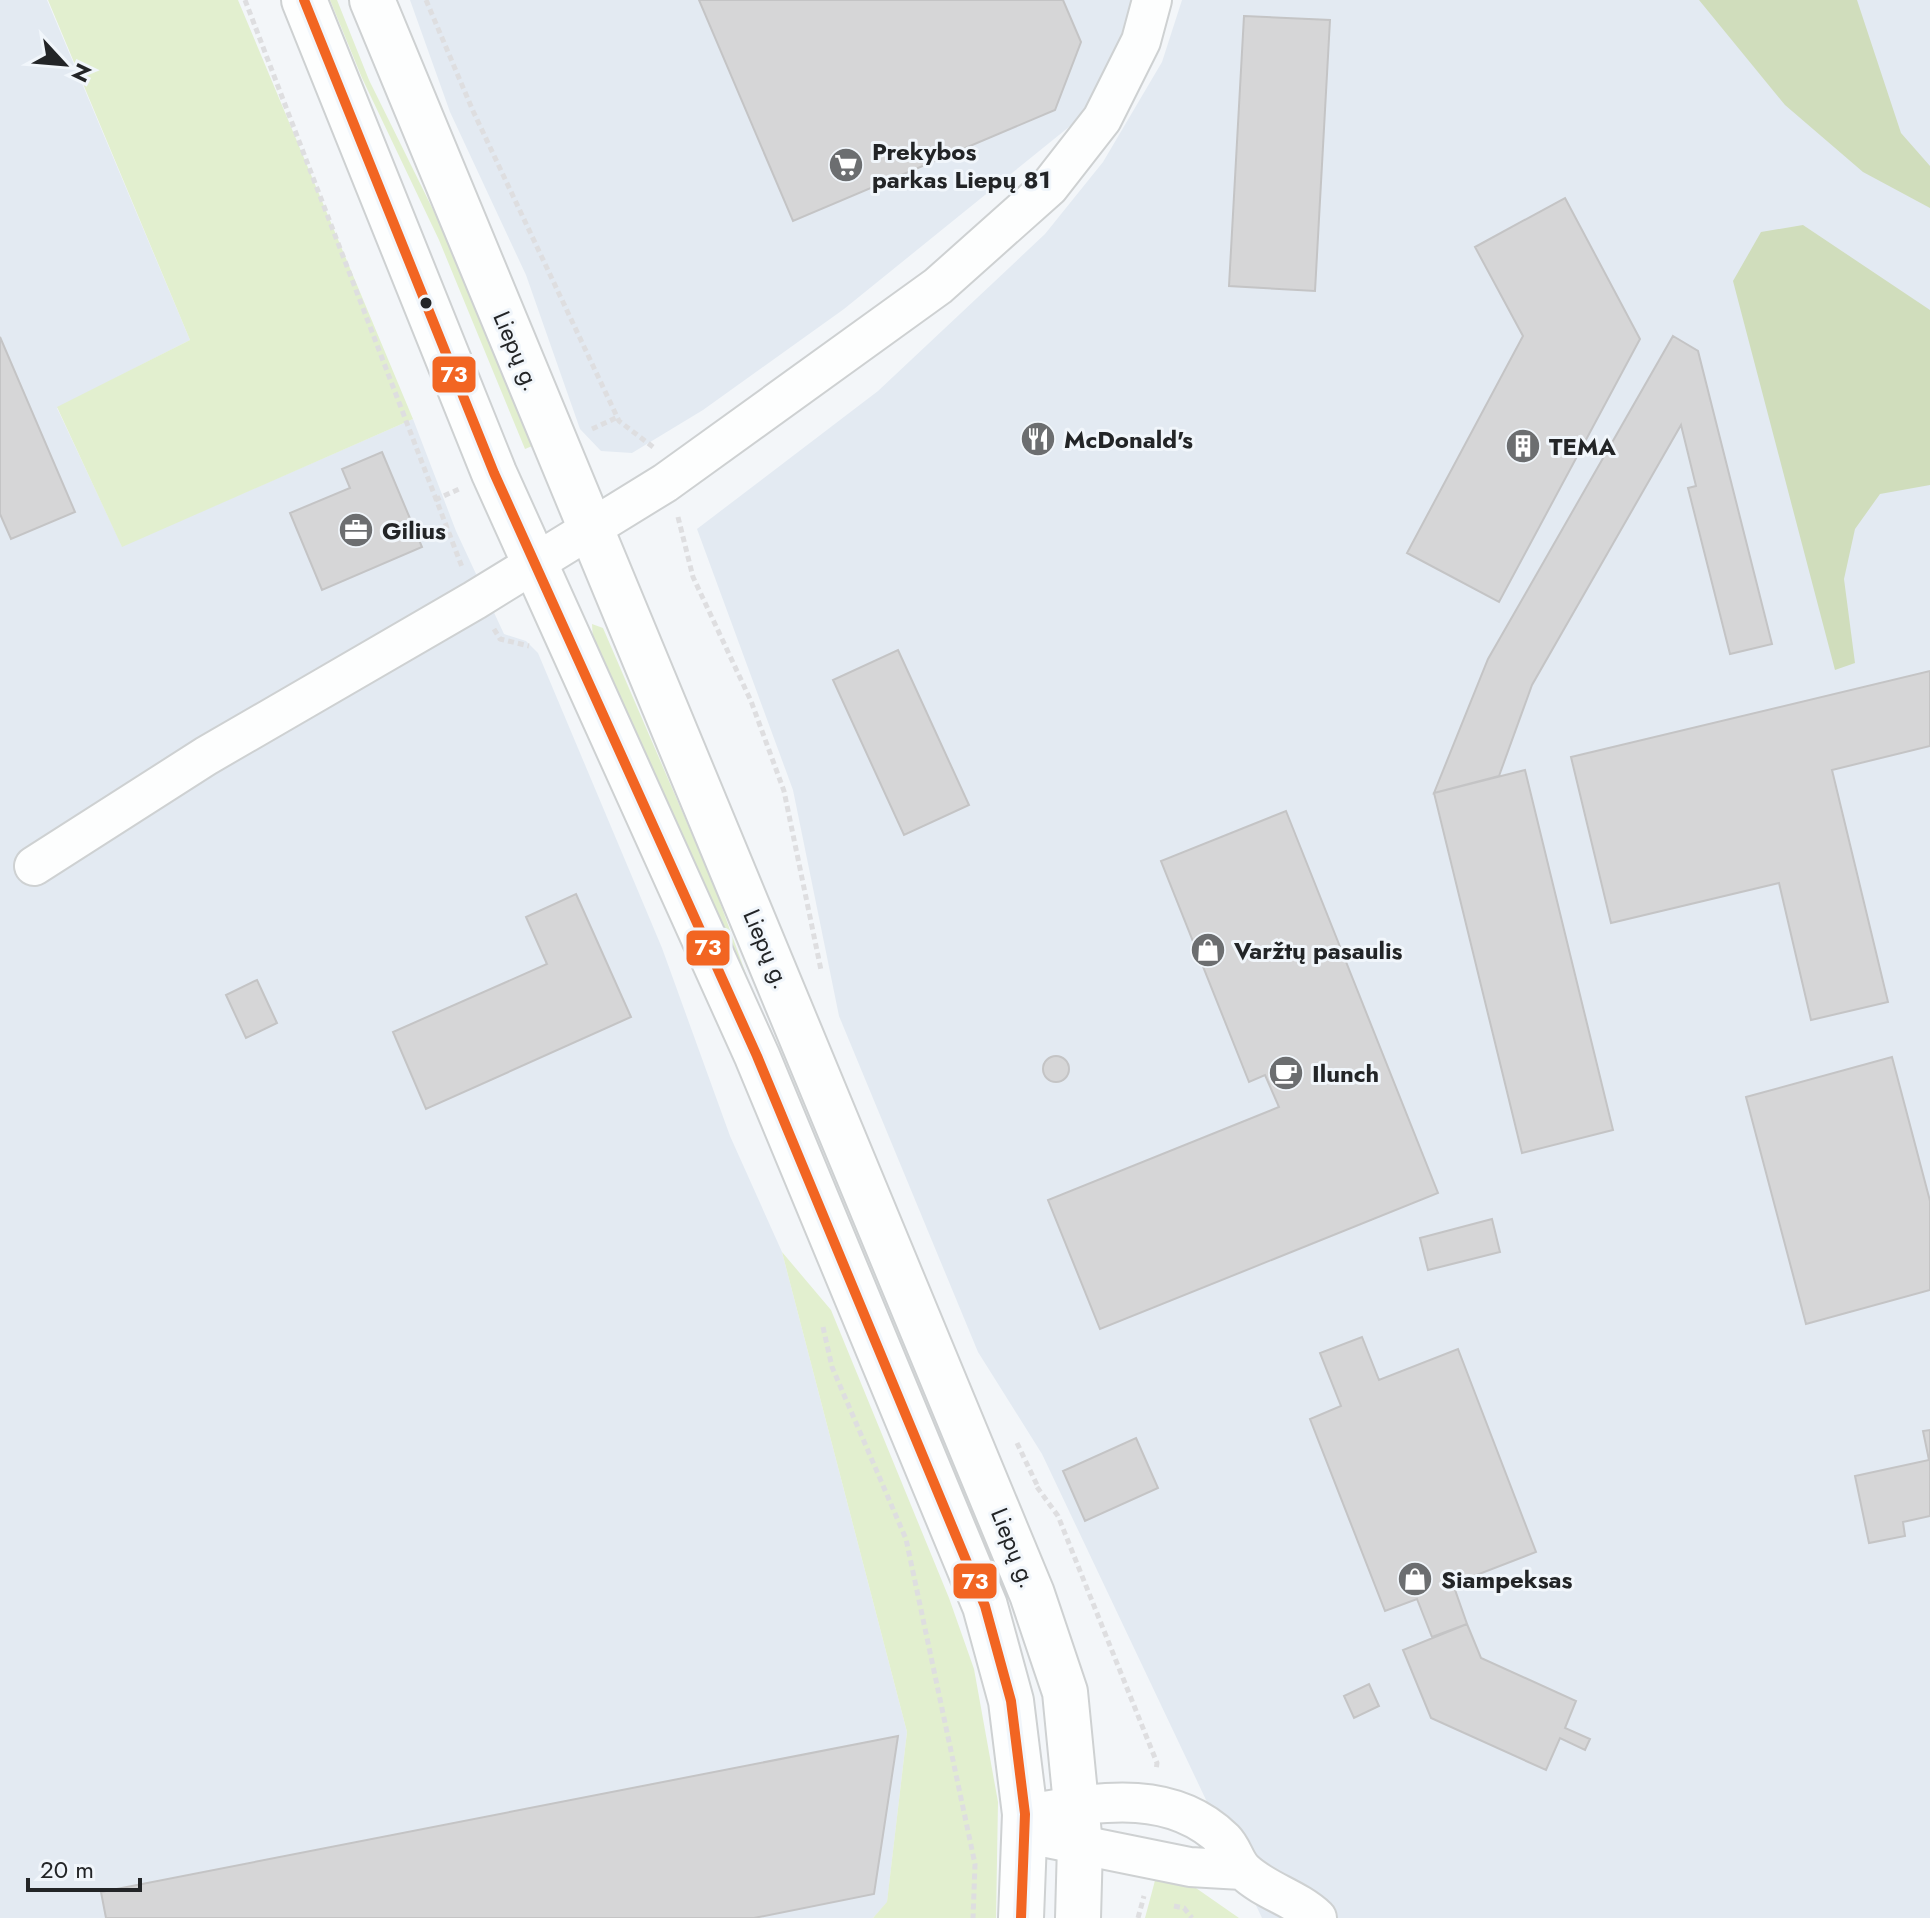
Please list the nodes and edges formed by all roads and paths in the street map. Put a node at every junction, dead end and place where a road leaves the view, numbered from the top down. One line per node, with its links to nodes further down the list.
1 (245, 0): 9 (path)
2 (304, 0): 8 (main road, Liepų g.)
3 (372, 0): 7 (main road, Liepų g.)
4 (426, 0): 6 (path)
5 (1152, 0): 6 (street)
6 (665, 483): 7 (street); 12 (path)
7 (591, 528): 8 (street); 17 (main road, Liepų g.)
8 (533, 563): 9 (street); 16 (main road, Liepų g.)
9 (475, 600): 10 (path); 11 (street)
10 (537, 652)
11 (34, 866)
12 (823, 983)
13 (821, 1321): 22 (path)
14 (1010, 1430): 15 (path)
15 (1038, 1487)
16 (1026, 1824): 17 (street); 23 (main road, Liepų g.)
17 (1078, 1825): 18 (street); 18 (street); 24 (main road, Liepų g.)
18 (1242, 1870): 21 (street)
19 (1144, 1897): 25 (path)
20 (1184, 1908): 26 (path)
21 (1321, 1915)
22 (973, 1918)
23 (1021, 1918)
24 (1078, 1918)
25 (1138, 1918)
26 (1192, 1918)

